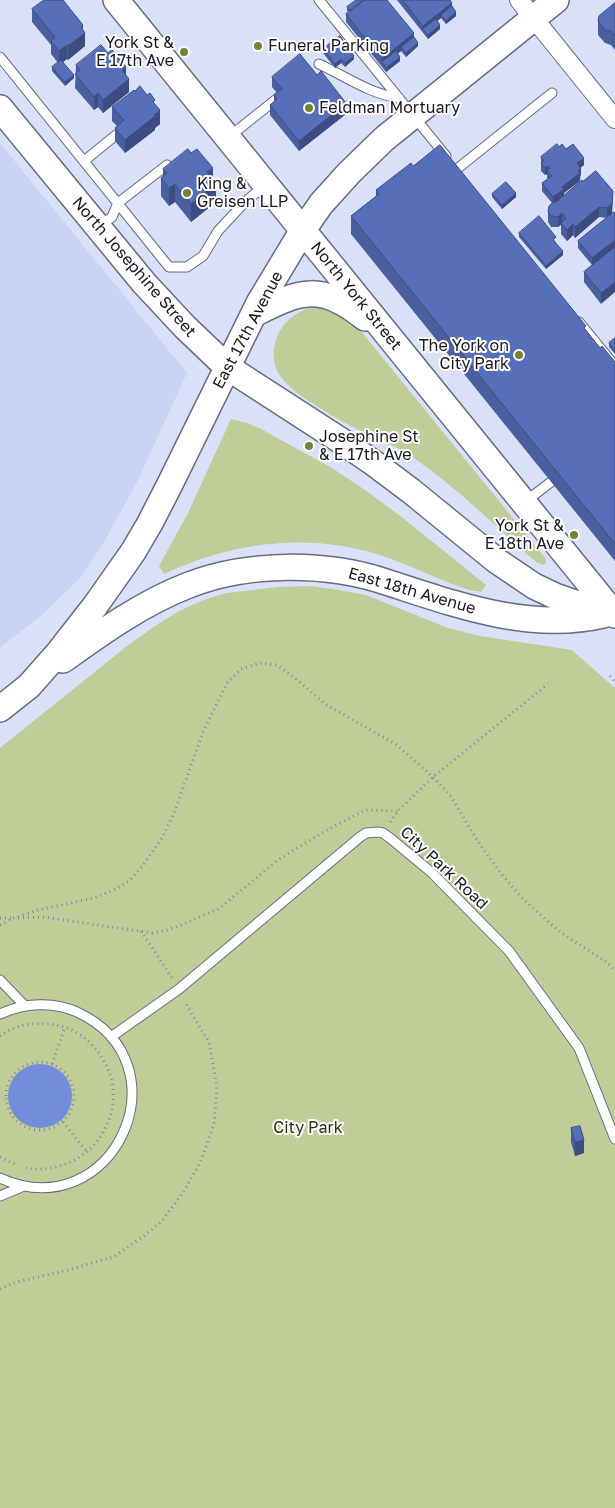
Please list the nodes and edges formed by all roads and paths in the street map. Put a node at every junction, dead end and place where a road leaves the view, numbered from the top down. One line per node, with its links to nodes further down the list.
1 (116, 0): 13 (main road, North York Street)
2 (319, 0): 9 (lane)
3 (556, 0): 4 (main road, East 17th Avenue)
4 (526, 9): 9 (main road, East 17th Avenue); 11 (street)
5 (0, 57): 14 (lane)
6 (327, 58): 9 (lane)
7 (552, 93): 9 (lane)
8 (279, 97): 13 (lane)
9 (406, 106): 19 (main road, East 17th Avenue)
10 (0, 108): 18 (main road, North Josephine Street)
11 (615, 119)
12 (116, 135): 14 (lane)
13 (228, 138): 16 (main road, North York Street)
14 (84, 161): 17 (lane)
15 (167, 164): 17 (lane)
16 (266, 184): 17 (lane); 19 (main road, North York Street)
17 (118, 203): 18 (lane)
18 (97, 228): 24 (main road, North Josephine Street)
19 (302, 230): 21 (main road, East 17th Avenue); 22 (main road, North York Street)
20 (572, 313): 23 (lane)
21 (254, 314): 22 (main road); 24 (main road, East 17th Avenue)
22 (397, 346): 26 (main road, North York Street)
23 (615, 366)
24 (227, 367): 27 (main road, North Josephine Street); 31 (main road, East 17th Avenue)
25 (551, 482): 26 (lane)
26 (524, 502): 27 (main road, North York Street)
27 (614, 613): 31 (main road, East 18th Avenue)
28 (610, 676): 29 (path)
29 (615, 682)
30 (548, 684): 33 (path)
31 (29, 686): 32 (main road, East 17th Avenue)
32 (0, 709)
33 (433, 777): 34 (path); 37 (path); 40 (path)
34 (398, 811): 35 (path); 39 (path)
35 (383, 833): 42 (lane, City Park Road); 52 (lane, City Park Road)
36 (0, 918): 37 (path)
37 (14, 918): 38 (path); 39 (path)
38 (0, 925)
39 (141, 932): 42 (path)
40 (615, 971)
41 (0, 980): 43 (lane)
42 (179, 988): 47 (lane, City Park Road); 58 (path)
43 (25, 1006): 44 (lane); 47 (lane)
44 (0, 1014)
45 (65, 1027): 46 (path); 48 (path); 53 (path)
46 (0, 1036)
47 (111, 1037): 56 (lane)
48 (52, 1064): 49 (path); 51 (path)
49 (7, 1102): 50 (path); 51 (path)
50 (0, 1103)
51 (62, 1122): 53 (path)
52 (615, 1139)
53 (88, 1152): 54 (path)
54 (0, 1157)
55 (0, 1178): 56 (lane)
56 (24, 1186): 57 (lane)
57 (0, 1196)
58 (0, 1289)

